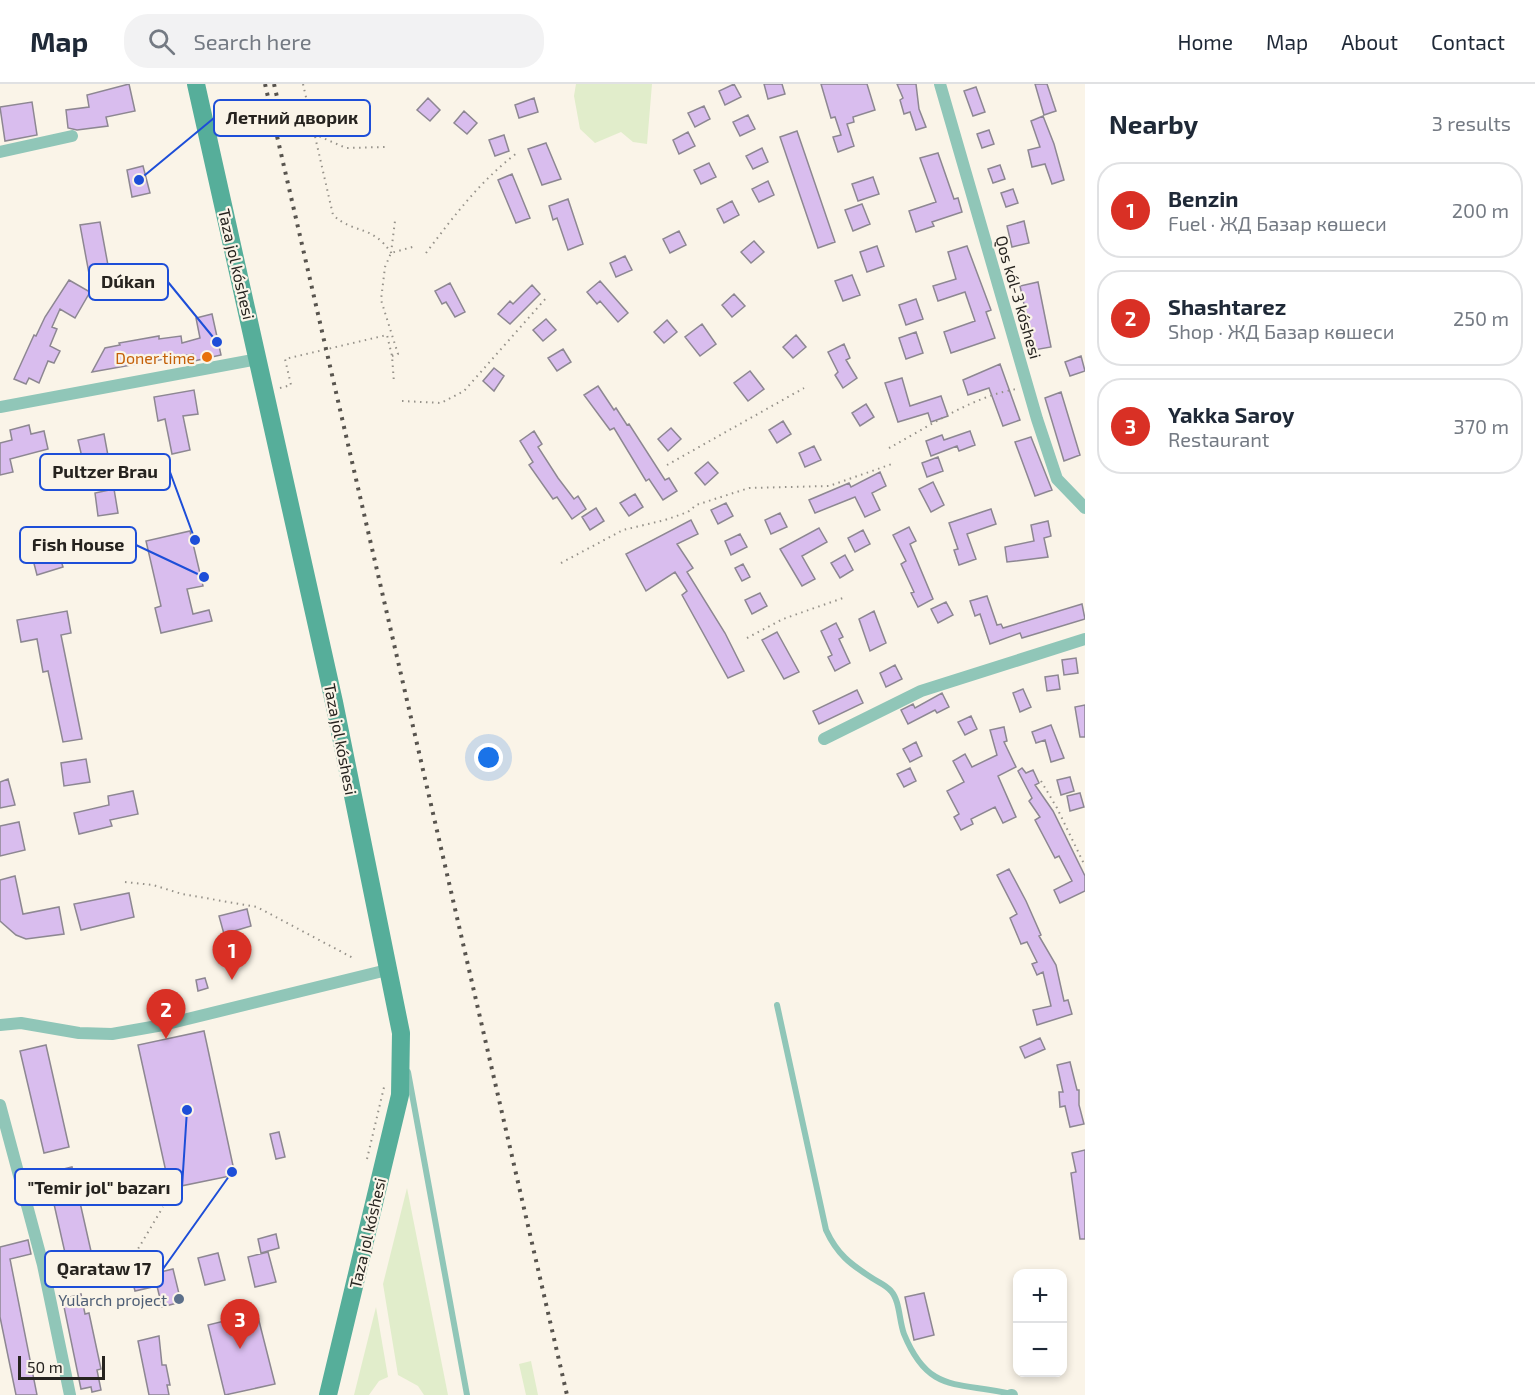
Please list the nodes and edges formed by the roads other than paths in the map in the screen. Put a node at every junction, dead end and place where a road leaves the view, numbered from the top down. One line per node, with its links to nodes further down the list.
1 (196, 84): 5 (main road, Taza jol kóshesi)
2 (940, 84): 7 (street, Qos kól-3 kóshesi)
3 (72, 136): 4 (street)
4 (0, 152)
5 (258, 359): 6 (street); 10 (main road, Taza jol kóshesi)
6 (0, 407)
7 (1085, 508)
8 (1085, 639): 9 (street)
9 (824, 739)
10 (387, 970): 12 (street); 13 (main road, Taza jol kóshesi)
11 (777, 1005): 18 (lane)
12 (0, 1025)
13 (400, 1033): 16 (main road, Taza jol kóshesi); 17 (lane)
14 (0, 1105): 15 (street)
15 (70, 1395)
16 (328, 1395)
17 (467, 1395)
18 (1012, 1395)

